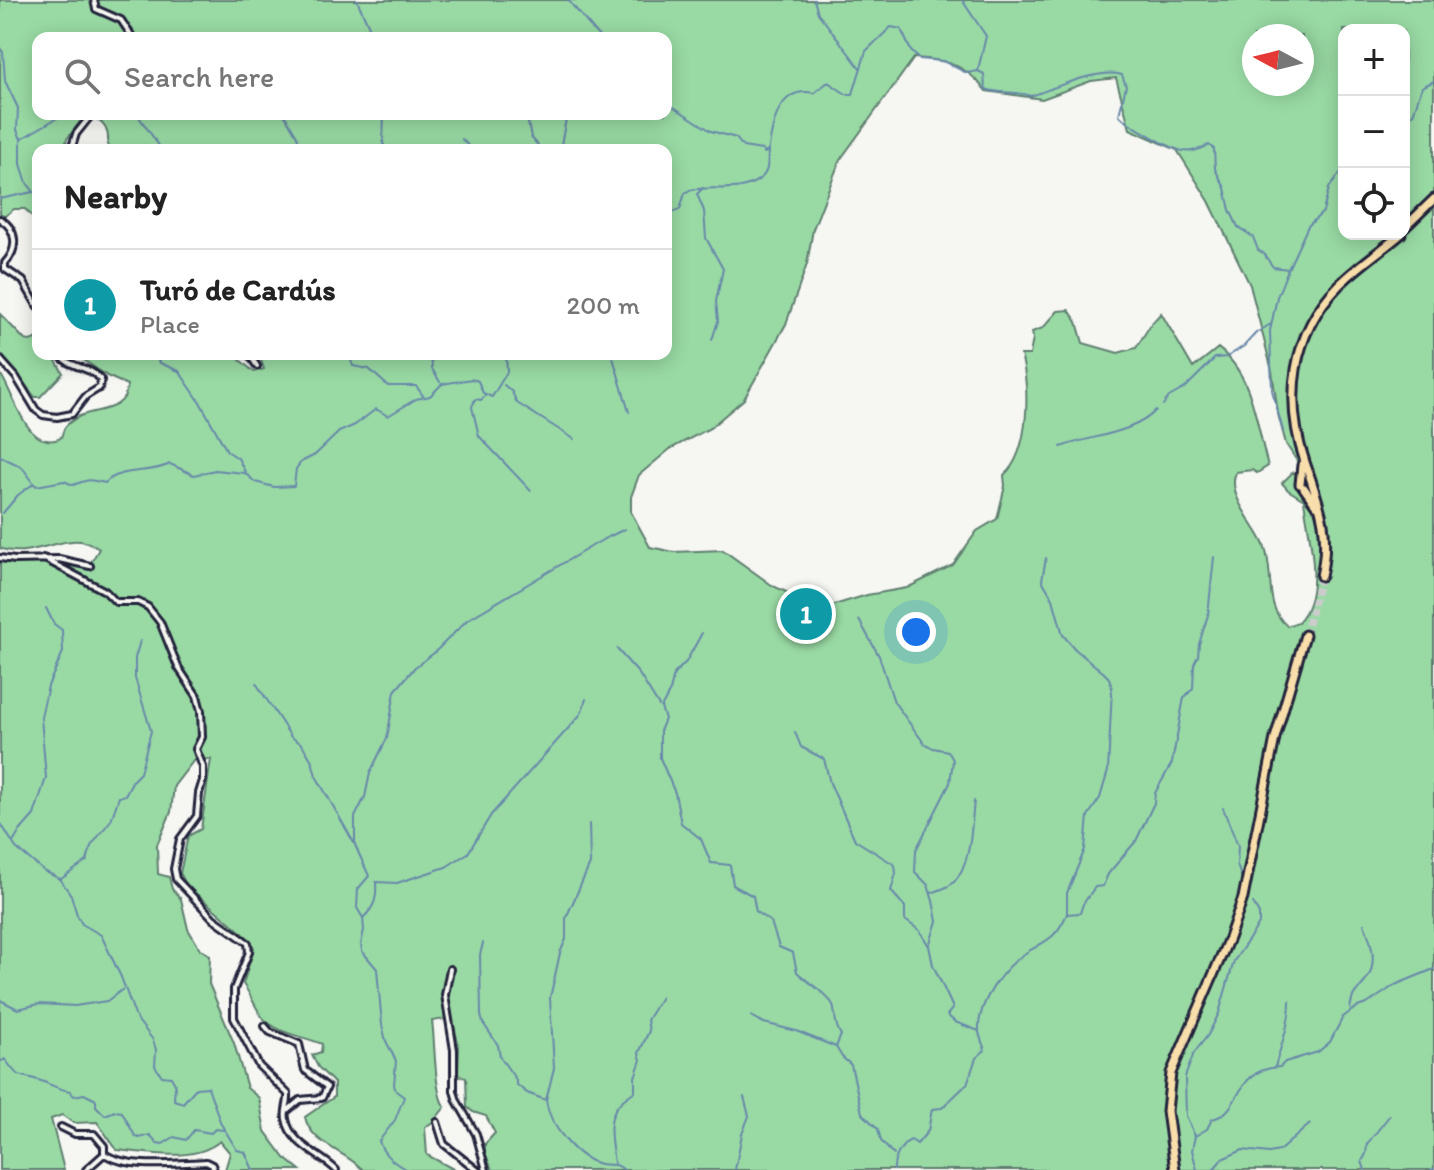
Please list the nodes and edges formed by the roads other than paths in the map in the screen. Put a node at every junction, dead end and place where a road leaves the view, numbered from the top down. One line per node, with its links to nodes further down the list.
1 (94, 0): 2 (street)
2 (129, 32)
3 (88, 120): 4 (street)
4 (73, 144)
5 (1434, 202): 7 (main road)
6 (0, 219): 10 (street)
7 (1410, 224)
8 (1391, 240): 15 (main road)
9 (1392, 240): 15 (main road)
10 (32, 299)
11 (0, 359): 12 (street)
12 (62, 360)
13 (253, 360): 14 (street)
14 (257, 366)
15 (1306, 486): 16 (main road); 16 (main road); 19 (main road)
16 (1317, 507): 19 (main road)
17 (0, 558): 18 (street)
18 (43, 558): 20 (street); 25 (street)
19 (1324, 563): 21 (main road)
20 (90, 566)
21 (1321, 576)
22 (1305, 635): 34 (main road)
23 (450, 969): 33 (street)
24 (265, 1026): 25 (street)
25 (285, 1113): 31 (street)
26 (437, 1122): 32 (street)
27 (61, 1127): 28 (street)
28 (104, 1154): 29 (street); 30 (street)
29 (86, 1170)
30 (214, 1170)
31 (336, 1170)
32 (477, 1170)
33 (486, 1170)
34 (1177, 1170)

